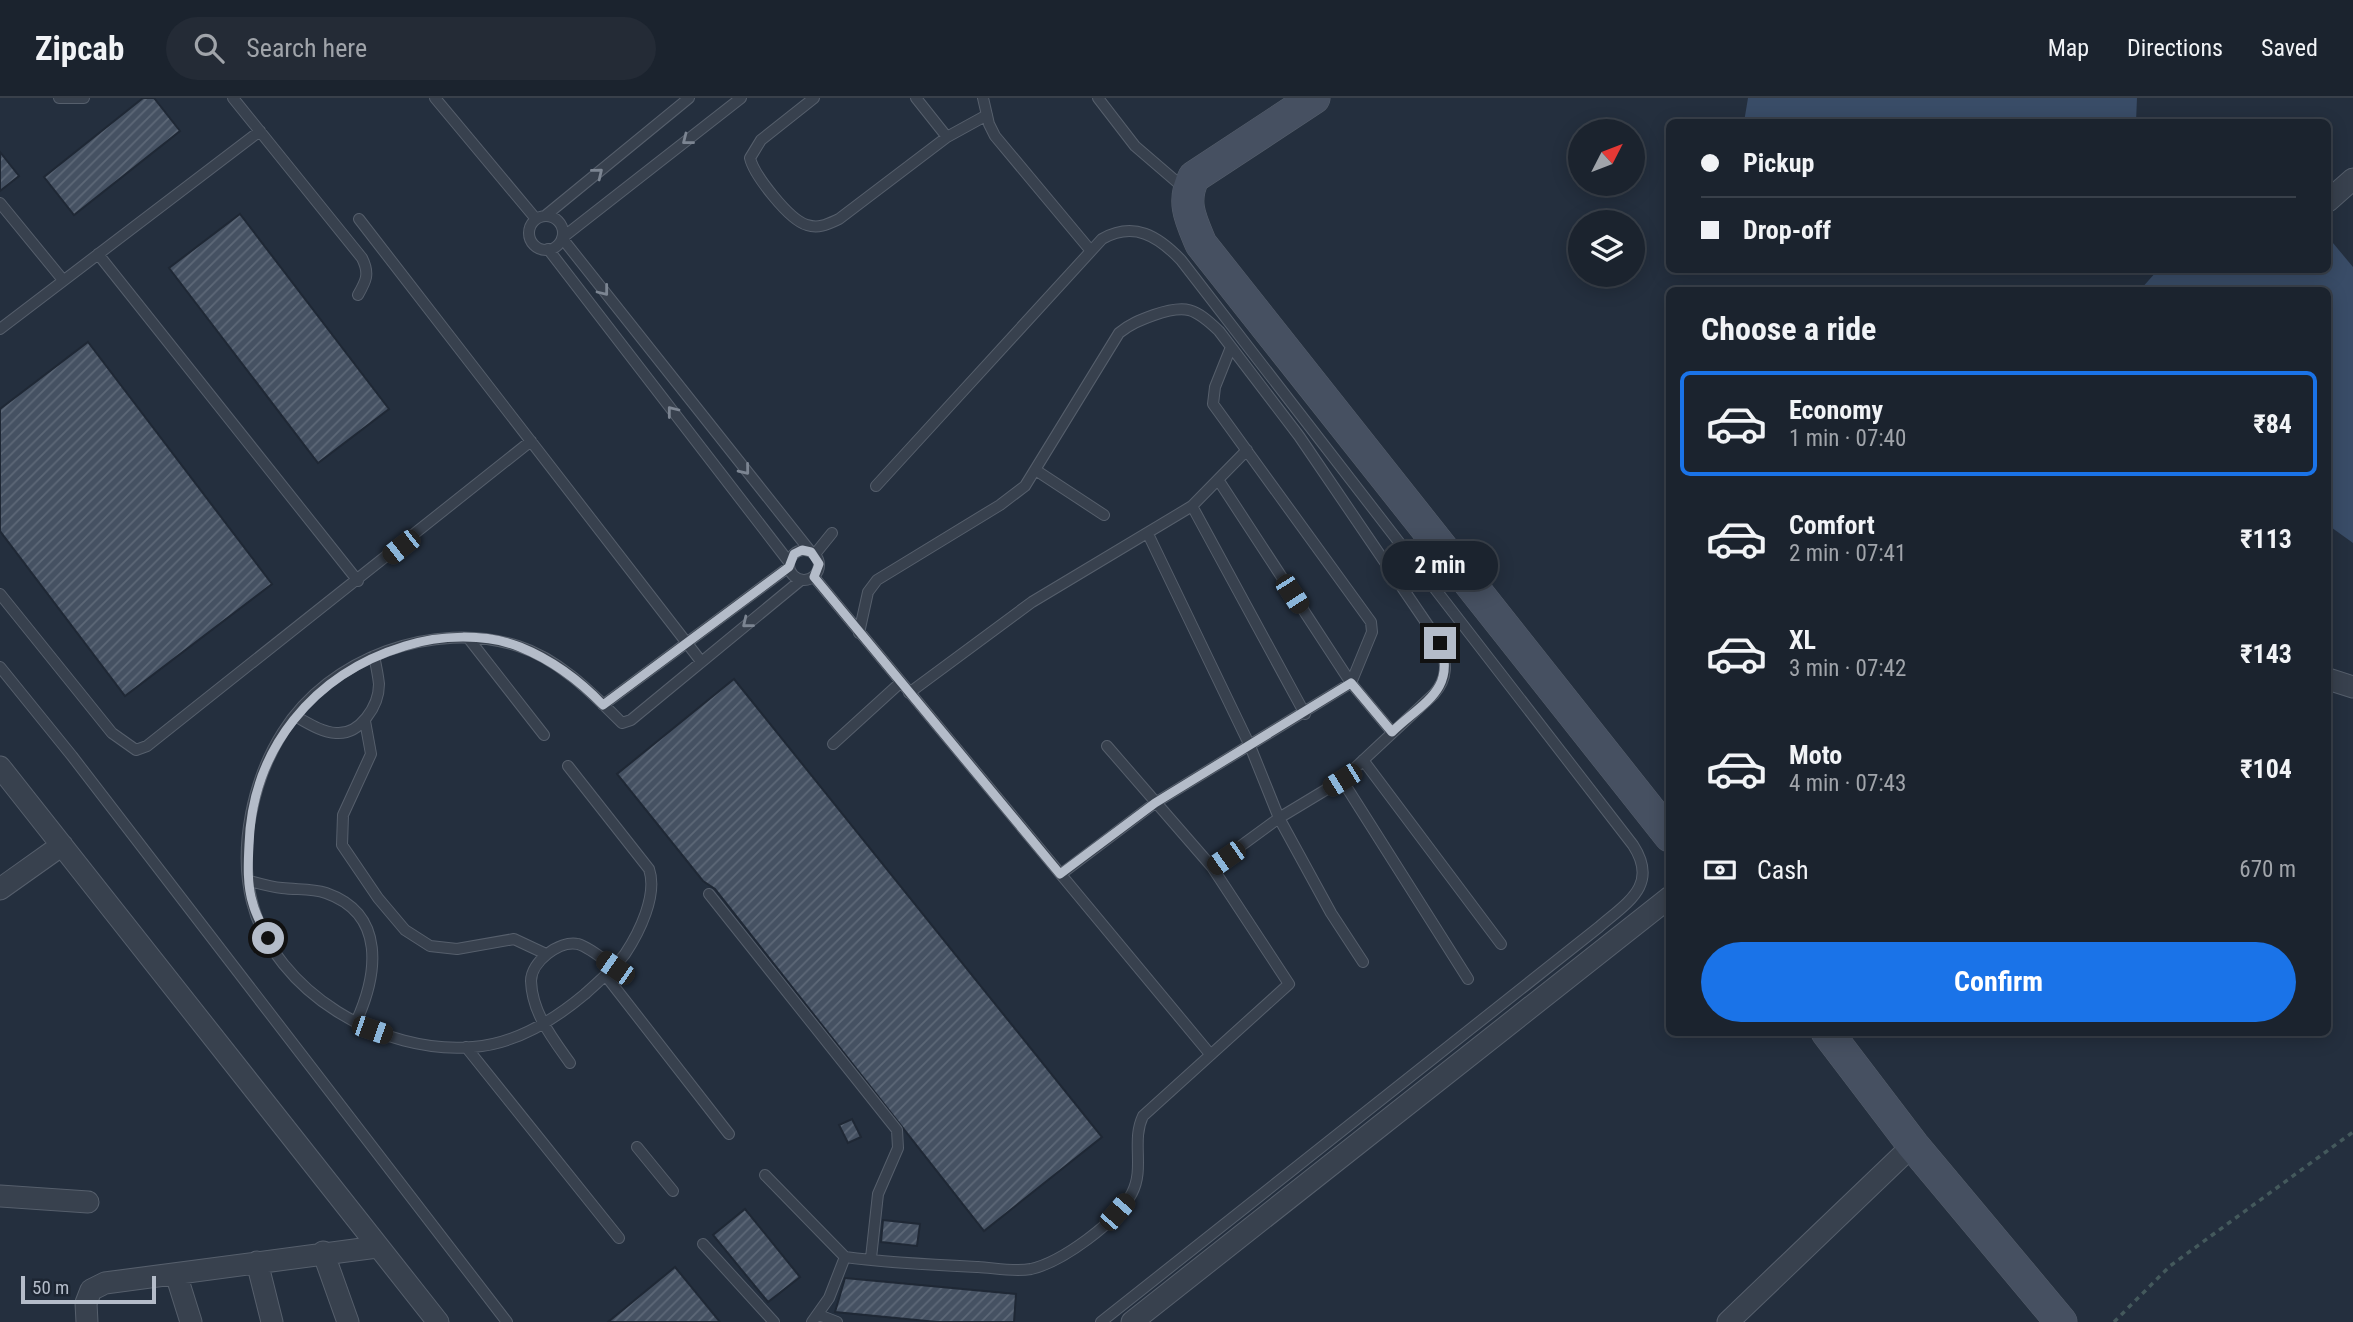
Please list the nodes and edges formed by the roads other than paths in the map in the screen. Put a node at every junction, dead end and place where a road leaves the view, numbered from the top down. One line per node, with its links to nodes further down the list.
1 (59, 98): 2 (lane)
2 (84, 98)
3 (233, 98): 13 (lane)
4 (435, 98): 19 (lane)
5 (689, 98): 19 (lane, one-way to 5)
6 (741, 98): 21 (lane, one-way to 21)
7 (814, 98): 14 (lane)
8 (916, 98): 14 (lane)
9 (983, 98): 12 (lane)
10 (1098, 98): 16 (lane)
11 (1314, 98): 16 (street)
12 (987, 114): 14 (lane); 23 (lane)
13 (260, 131): 24 (lane); 26 (lane)
14 (947, 137)
15 (2351, 184): 17 (street)
16 (1187, 191): 70 (street)
17 (2331, 199)
18 (0, 203): 25 (lane)
19 (541, 218): 21 (lane); 22 (lane)
20 (359, 219): 29 (lane)
21 (562, 238): 22 (lane); 38 (lane, one-way to 38)
22 (548, 250): 39 (lane, one-way to 22)
23 (1091, 251): 33 (lane); 115 (lane)
24 (98, 254): 25 (lane); 42 (lane)
25 (63, 280): 27 (lane)
26 (358, 295)
27 (0, 329)
28 (1231, 348): 30 (lane); 31 (lane); 59 (lane)
29 (531, 441): 42 (lane); 46 (lane)
30 (1247, 450): 32 (lane); 52 (lane)
31 (1037, 471): 35 (lane); 44 (lane)
32 (1219, 481): 34 (lane); 52 (lane)
33 (876, 486)
34 (1192, 506): 37 (lane); 56 (lane)
35 (1104, 515)
36 (832, 533): 38 (lane)
37 (1148, 534): 54 (lane); 63 (lane)
38 (813, 553): 39 (lane); 40 (lane)
39 (789, 564): 41 (lane); 46 (lane)
40 (814, 577): 41 (lane); 44 (lane)
41 (800, 580): 48 (lane, one-way to 48)
42 (358, 581): 43 (lane)
43 (0, 594)
44 (859, 633): 51 (lane)
45 (469, 639): 47 (lane); 55 (lane); 60 (lane)
46 (687, 643): 48 (lane); 55 (lane)
47 (374, 656): 57 (lane); 58 (lane)
48 (700, 660): 55 (lane)
49 (0, 667): 112 (lane)
50 (2331, 680): 53 (street)
51 (901, 683): 54 (lane); 61 (lane)
52 (1351, 683): 56 (lane); 59 (lane)
53 (2353, 687)
54 (909, 693): 73 (lane)
55 (603, 705)
56 (1305, 714): 63 (lane)
57 (295, 716): 58 (lane); 74 (lane)
58 (365, 721): 77 (lane)
59 (1392, 732): 64 (lane)
60 (544, 735)
61 (833, 744)
62 (1107, 746): 68 (lane)
63 (1250, 746): 68 (lane); 69 (lane)
64 (1363, 760): 67 (lane); 80 (lane)
65 (568, 766): 83 (lane)
66 (0, 767): 71 (street)
67 (1342, 780): 69 (lane); 84 (lane)
68 (1155, 803): 72 (lane); 73 (lane)
69 (1279, 818): 72 (lane); 82 (lane)
70 (1666, 831)
71 (62, 845): 75 (street); 100 (street)
72 (1212, 867): 89 (lane)
73 (1060, 874): 89 (lane)
74 (250, 881): 79 (lane); 85 (lane)
75 (0, 890)
76 (709, 894): 103 (lane)
77 (378, 898): 79 (lane); 81 (lane)
78 (1666, 900): 116 (street)
79 (358, 912): 85 (lane)
80 (1501, 944)
81 (546, 954): 83 (lane); 86 (lane)
82 (1363, 962)
83 (610, 972): 86 (lane); 91 (lane)
84 (1468, 979)
85 (356, 1021): 88 (lane)
86 (543, 1024): 88 (lane); 90 (lane)
87 (1830, 1036): 92 (street)
88 (466, 1047): 98 (lane)
89 (1210, 1054): 103 (lane)
90 (570, 1063)
91 (729, 1134)
92 (1913, 1145): 117 (street); 118 (street)
93 (637, 1147): 95 (lane)
94 (765, 1175): 102 (lane)
95 (673, 1191)
96 (0, 1196): 97 (street)
97 (88, 1202)
98 (619, 1238)
99 (703, 1244): 113 (lane)
100 (377, 1247): 101 (street); 111 (street)
101 (323, 1252): 104 (street); 110 (street)
102 (845, 1256): 103 (lane); 106 (lane)
103 (871, 1258)
104 (257, 1262): 105 (street); 109 (street)
105 (176, 1274): 107 (street); 108 (street)
106 (816, 1318): 114 (lane)
107 (87, 1322)
108 (191, 1322)
109 (272, 1322)
110 (348, 1322)
111 (438, 1322)
112 (507, 1322)
113 (774, 1322)
114 (837, 1322)
115 (1101, 1322)
116 (1132, 1322)
117 (1728, 1322)
118 (2061, 1322)

